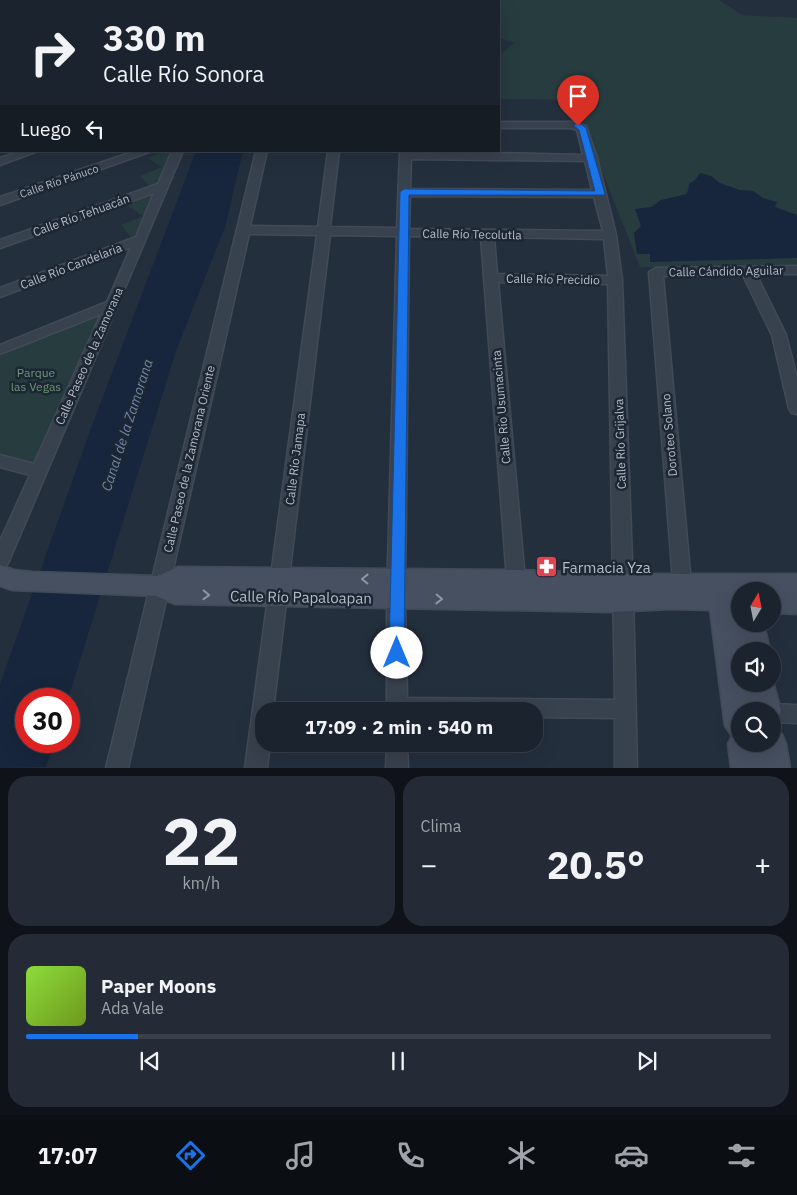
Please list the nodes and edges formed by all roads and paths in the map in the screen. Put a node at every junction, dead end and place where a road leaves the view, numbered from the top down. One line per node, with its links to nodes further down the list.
1 (500, 125): 8 (street, Calle Río Grijalva)
2 (30, 152): 9 (street)
3 (144, 152): 13 (street, Calle Río Pánuco)
4 (178, 152): 10 (street, Calle Paseo de la Zamorana)
5 (262, 152): 14 (street, Calle Paseo de la Zamorana Oriente)
6 (334, 152): 15 (street, Calle Río Jamapa)
7 (406, 153): 8 (street); 11 (street)
8 (591, 158): 12 (street, Calle Río Grijalva)
9 (0, 162)
10 (162, 186): 19 (street, Calle Paseo de la Zamorana); 20 (street, Calle Río Tehuacán)
11 (404, 192): 12 (street); 16 (street)
12 (600, 194): 18 (street, Calle Río Grijalva)
13 (0, 202)
14 (243, 230): 15 (street, Calle Río Tecolutla); 36 (street, Calle Paseo de la Zamorana Oriente)
15 (324, 232): 16 (street, Calle Río Tecolutla); 38 (street, Calle Río Jamapa)
16 (403, 233): 17 (street, Calle Río Tecolutla); 39 (street)
17 (486, 234): 18 (street, Calle Río Tecolutla); 24 (street, Calle Río Usumacinta)
18 (610, 235): 25 (street, Calle Río Grijalva)
19 (141, 239): 26 (street, Calle Río Candelaria); 27 (street, Calle Paseo de la Zamorana)
20 (0, 244)
21 (797, 270): 22 (street, Calle Cándido Aguilar)
22 (748, 271): 23 (street, Calle Cándido Aguilar); 29 (street)
23 (656, 272): 40 (street, Doroteo Solano)
24 (490, 278): 25 (street, Calle Río Precidio); 34 (street, Calle Río Usumacinta)
25 (616, 280): 40 (street, Calle Río Grijalva)
26 (0, 292)
27 (113, 304): 28 (street); 31 (street, Calle Paseo de la Zamorana)
28 (0, 350)
29 (797, 409)
30 (0, 461): 31 (street)
31 (38, 471): 32 (street, Calle Paseo de la Zamorana)
32 (0, 561)
33 (0, 575): 36 (street, Calle Río Papaloapan)
34 (516, 580): 39 (street, Calle Río Papaloapan); 40 (street, Calle Río Papaloapan)
35 (797, 584): 37 (street)
36 (160, 586): 38 (street, Calle Río Papaloapan); 54 (street, Calle Paseo de la Zamorana Oriente)
37 (781, 586)
38 (278, 588): 39 (street, Calle Río Papaloapan); 55 (street, Calle Río Jamapa)
39 (397, 589): 40 (street, Calle Río Papaloapan, one-way to 40); 45 (street)
40 (656, 591): 41 (street); 48 (street, Calle Río Grijalva)
41 (731, 591)
42 (781, 602): 43 (street)
43 (797, 603)
44 (736, 632): 46 (street)
45 (397, 702)
46 (739, 702)
47 (543, 709): 48 (street)
48 (625, 709): 57 (street, Calle Río Grijalva)
49 (781, 713): 50 (street)
50 (797, 714)
51 (397, 752): 56 (street)
52 (743, 752): 58 (street)
53 (772, 752): 59 (street)
54 (117, 768)
55 (256, 768)
56 (397, 768)
57 (626, 768)
58 (746, 768)
59 (775, 768)

